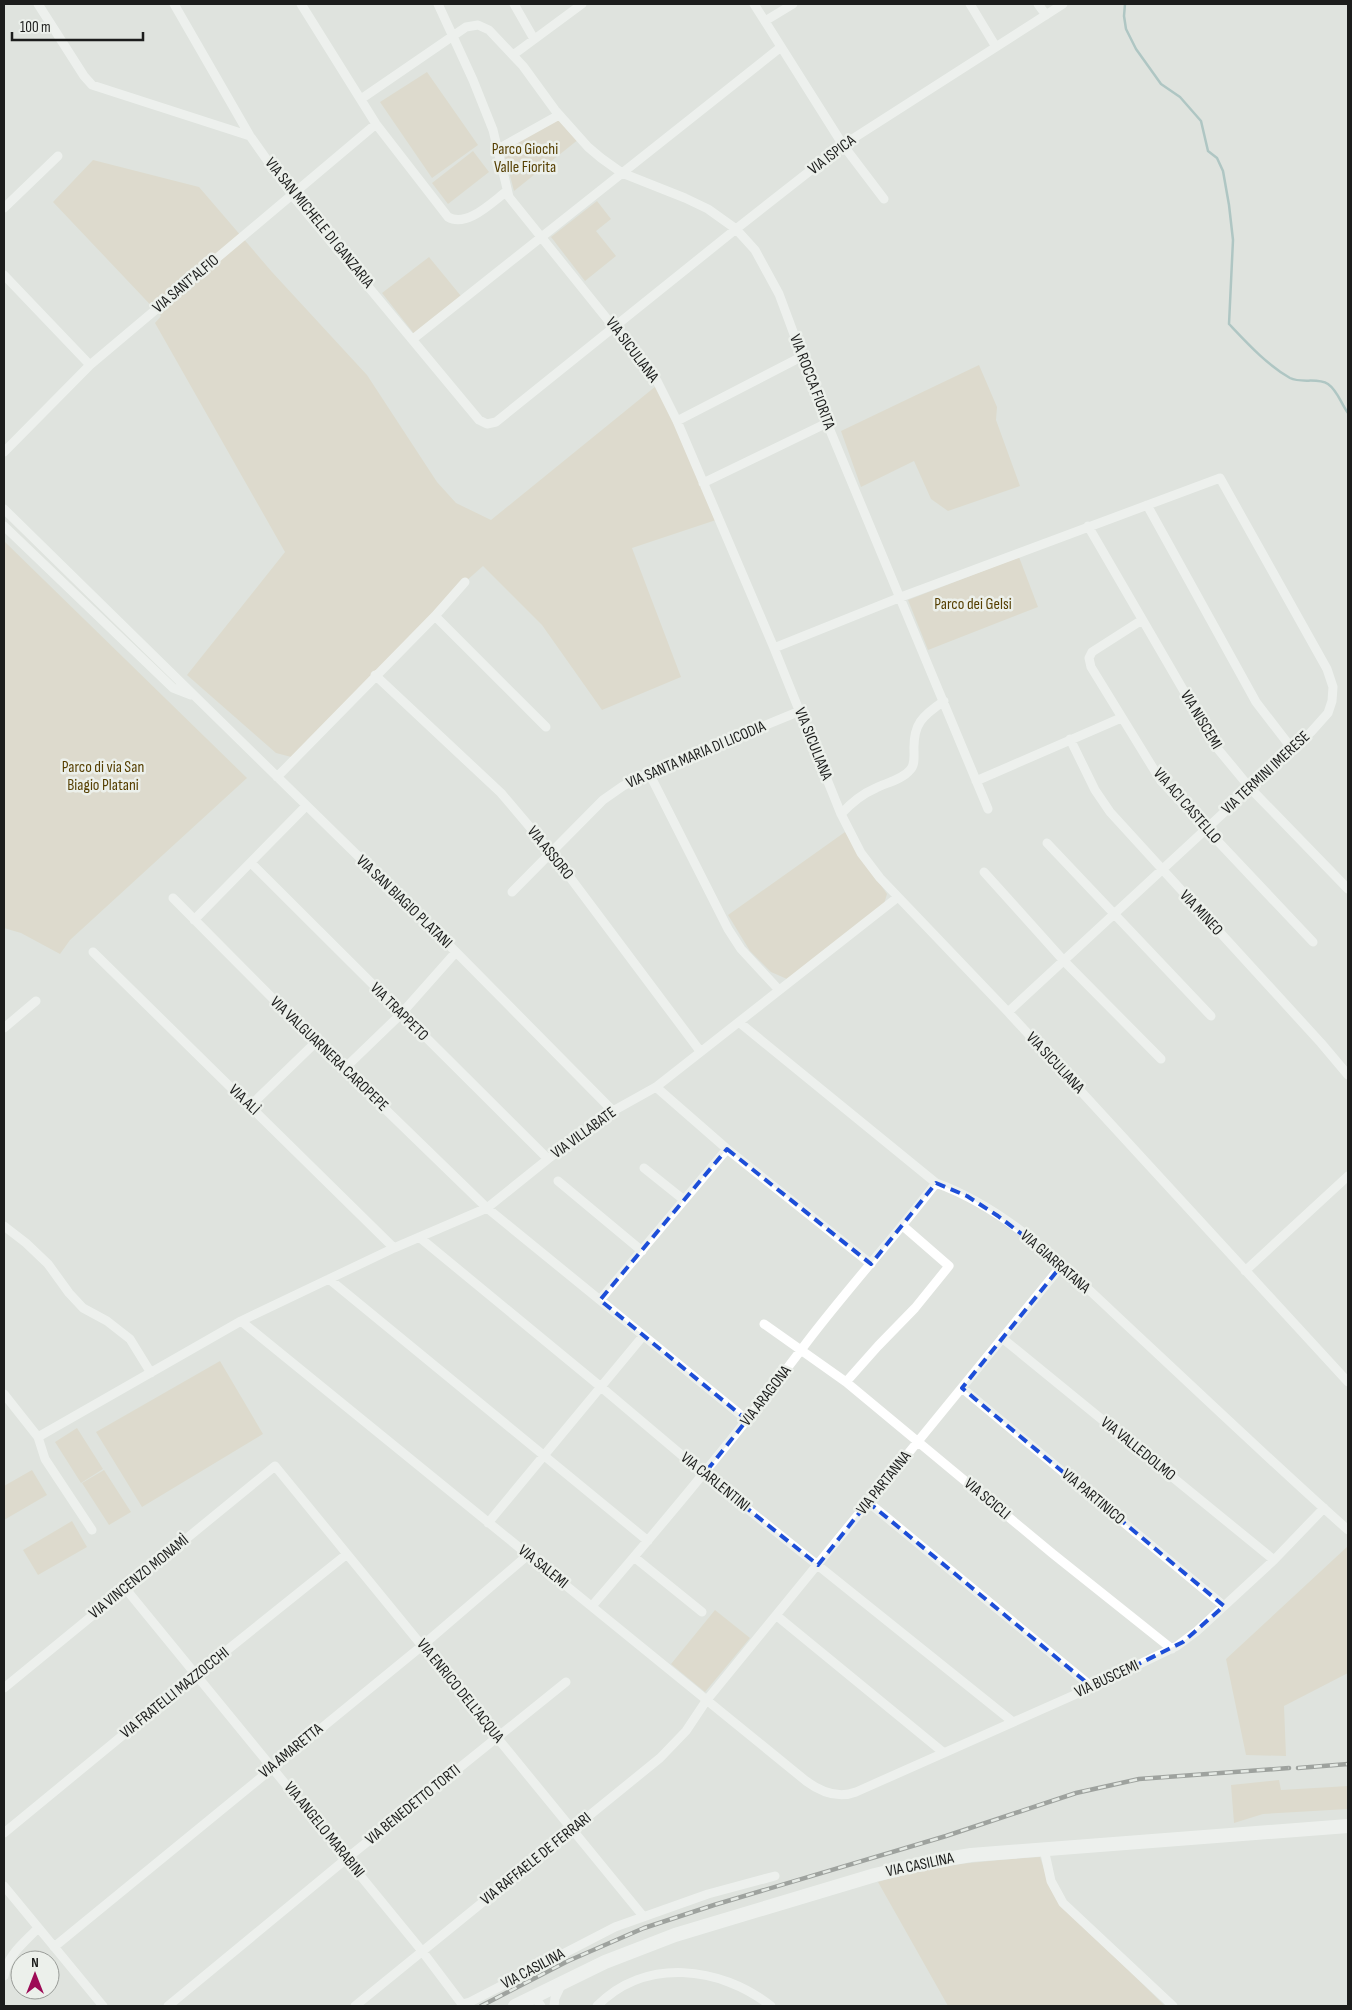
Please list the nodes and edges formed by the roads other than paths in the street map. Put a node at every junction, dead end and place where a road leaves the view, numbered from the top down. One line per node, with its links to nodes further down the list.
1 (38, 4): 22 (street)
2 (174, 4): 22 (street, VIA SAN MICHELE DI GANZARIA)
3 (301, 4): 19 (street)
4 (438, 4): 14 (street, VIA SICULIANA)
5 (514, 4): 15 (street)
6 (582, 4): 15 (street)
7 (754, 4): 13 (street)
8 (793, 4): 13 (street)
9 (970, 4): 17 (street)
10 (1038, 4): 12 (street)
11 (1062, 4): 12 (street, VIA ISPICA)
12 (1046, 15): 17 (street, VIA ISPICA)
13 (765, 21): 16 (street)
14 (453, 36): 18 (street); 19 (street); 24 (street, VIA SICULIANA)
15 (534, 39): 18 (street)
16 (780, 47): 23 (street); 26 (street)
17 (996, 47): 23 (street, VIA ISPICA)
18 (513, 55): 20 (street, VIA ROCCA FIORITA)
19 (361, 99): 21 (street)
20 (560, 115): 24 (street); 26 (street, VIA ROCCA FIORITA)
21 (376, 124): 27 (street); 28 (street, VIA SANT'ALFIO)
22 (250, 136): 28 (street, VIA SAN MICHELE DI GANZARIA)
23 (843, 145): 29 (street); 31 (street, VIA ISPICA)
24 (498, 149): 27 (street, VIA SICULIANA)
25 (58, 156): 30 (street)
26 (622, 173): 31 (street, VIA ROCCA FIORITA); 32 (street)
27 (507, 191): 32 (street, VIA SICULIANA)
28 (292, 194): 35 (street, VIA SAN MICHELE DI GANZARIA); 37 (street, VIA SANT'ALFIO)
29 (884, 199)
30 (4, 208)
31 (736, 229): 34 (street, VIA ISPICA); 36 (street, VIA ROCCA FIORITA)
32 (541, 236): 34 (street, VIA SICULIANA); 35 (street)
33 (4, 275): 37 (street)
34 (615, 326): 38 (street, VIA SICULIANA); 40 (street, VIA ISPICA)
35 (414, 339): 40 (street, VIA SAN MICHELE DI GANZARIA)
36 (801, 357): 38 (street); 39 (street, VIA ROCCA FIORITA)
37 (90, 365): 41 (street, VIA SANT'ALFIO)
38 (677, 421): 42 (street, VIA SICULIANA)
39 (827, 423): 42 (street); 48 (street, VIA ROCCA FIORITA)
40 (487, 424)
41 (4, 452)
42 (703, 483): 51 (street, VIA SICULIANA)
43 (1147, 505): 46 (street); 59 (street); 59 (street, VIA TERMINI IMERESE)
44 (4, 509): 53 (street, VIA SAN BIAGIO PLATANI)
45 (4, 526): 53 (street, VIA SAN BIAGIO PLATANI)
46 (1088, 526): 48 (street); 50 (street, VIA NISCEMI)
47 (465, 582): 49 (street)
48 (901, 597): 51 (street); 54 (street, VIA ROCCA FIORITA)
49 (435, 616): 52 (street); 57 (street)
50 (1142, 620): 56 (street, VIA ACI CASTELLO); 63 (street, VIA NISCEMI)
51 (774, 648): 55 (street, VIA SICULIANA)
52 (375, 675): 61 (street); 69 (street, VIA ASSORO)
53 (193, 696): 61 (street, VIA SAN BIAGIO PLATANI)
54 (944, 701): 62 (street, VIA ROCCA FIORITA); 66 (street)
55 (800, 711): 60 (street, VIA SANTA MARIA DI LICODIA); 66 (street, VIA SICULIANA)
56 (1121, 718): 58 (street); 67 (street, VIA ACI CASTELLO)
57 (546, 727)
58 (1070, 739): 62 (street); 71 (street, VIA MINEO)
59 (1293, 750): 63 (street, VIA TERMINI IMERESE)
60 (650, 773): 69 (street, VIA SANTA MARIA DI LICODIA); 83 (street)
61 (277, 777): 64 (street, VIA SAN BIAGIO PLATANI)
62 (976, 781): 65 (street, VIA ROCCA FIORITA)
63 (1251, 789): 67 (street, VIA TERMINI IMERESE); 73 (street, VIA NISCEMI)
64 (306, 806): 70 (street); 81 (street, VIA SAN BIAGIO PLATANI)
65 (988, 809)
66 (841, 814): 75 (street, VIA SICULIANA)
67 (1205, 828): 71 (street, VIA TERMINI IMERESE); 79 (street, VIA ACI CASTELLO)
68 (1047, 843): 77 (street)
69 (551, 852): 74 (street, VIA SANTA MARIA DI LICODIA); 91 (street, VIA ASSORO)
70 (251, 863): 78 (street); 86 (street, VIA TRAPPETO)
71 (1161, 869): 77 (street, VIA TERMINI IMERESE); 94 (street, VIA MINEO)
72 (984, 872): 82 (street)
73 (1348, 889)
74 (512, 892)
75 (898, 897): 83 (street, VIA VILLABATE); 85 (street, VIA SICULIANA)
76 (173, 898): 78 (street, VIA VALGUARNERA CAROPEPE)
77 (1115, 913): 82 (street, VIA TERMINI IMERESE); 87 (street)
78 (194, 920): 90 (street, VIA VALGUARNERA CAROPEPE)
79 (1313, 942)
80 (93, 952): 96 (street, VIA ALÌ)
81 (456, 952): 86 (street); 97 (street, VIA SAN BIAGIO PLATANI)
82 (1064, 961): 85 (street, VIA TERMINI IMERESE); 92 (street)
83 (779, 990): 88 (street, VIA VILLABATE)
84 (36, 1001): 89 (street)
85 (1008, 1012): 113 (street, VIA SICULIANA)
86 (401, 1014): 93 (street); 99 (street, VIA TRAPPETO)
87 (1211, 1016)
88 (740, 1023): 91 (street, VIA VILLABATE); 103 (street, VIA GIARRATANA)
89 (4, 1028)
90 (316, 1042): 93 (street, VIA VALGUARNERA CAROPEPE); 96 (street)
91 (700, 1051): 95 (street, VIA VILLABATE)
92 (1161, 1058)
93 (345, 1068): 105 (street, VIA VALGUARNERA CAROPEPE)
94 (1348, 1075)
95 (656, 1087): 97 (street, VIA VILLABATE); 98 (street)
96 (250, 1106): 109 (street, VIA ALÌ)
97 (613, 1111): 99 (street, VIA VILLABATE)
98 (727, 1149): 104 (street); 111 (street)
99 (548, 1159): 105 (street, VIA VILLABATE)
100 (644, 1168): 104 (street)
101 (1348, 1176): 113 (street)
102 (558, 1181): 110 (street)
103 (936, 1184): 107 (street, VIA ARAGONA); 112 (street, VIA GIARRATANA)
104 (684, 1200): 110 (street)
105 (487, 1208): 108 (street, VIA VILLABATE); 115 (street, VIA VALGUARNERA CAROPEPE)
106 (4, 1226): 121 (street)
107 (903, 1226): 111 (street, VIA ARAGONA); 122 (street)
108 (419, 1237): 109 (street, VIA VILLABATE); 124 (street, VIA CARLENTINI)
109 (394, 1248): 114 (street, VIA VILLABATE)
110 (642, 1250): 115 (street)
111 (871, 1264): 120 (street, VIA ARAGONA)
112 (1062, 1265): 119 (street, VIA PARTANNA); 134 (street, VIA GIARRATANA)
113 (1245, 1271): 123 (street, VIA SICULIANA)
114 (329, 1279): 116 (street, VIA VILLABATE); 130 (street)
115 (600, 1300): 118 (street, VIA VALGUARNERA CAROPEPE)
116 (241, 1321): 121 (street, VIA VILLABATE); 135 (street, VIA SALEMI)
117 (764, 1324): 120 (street, VIA SCICLI)
118 (643, 1336): 124 (street); 127 (street, VIA VALGUARNERA CAROPEPE)
119 (1002, 1338): 125 (street, VIA PARTANNA); 142 (street, VIA VALLEDOLMO)
120 (802, 1350): 122 (street, VIA SCICLI); 127 (street, VIA ARAGONA)
121 (152, 1373): 128 (street, VIA VILLABATE)
122 (846, 1382): 129 (street, VIA SCICLI)
123 (1348, 1382)
124 (601, 1387): 130 (street); 132 (street, VIA CARLENTINI)
125 (962, 1388): 129 (street, VIA PARTANNA); 146 (street, VIA PARTINICO)
126 (4, 1394): 128 (street)
127 (747, 1420): 132 (street, VIA ARAGONA)
128 (38, 1436): 136 (street)
129 (918, 1441): 133 (street, VIA PARTANNA); 150 (street, VIA SCICLI)
130 (544, 1457): 135 (street); 138 (street)
131 (275, 1466): 139 (street, VIA ENRICO DELL'ACQUA); 144 (street, VIA VINCENZO MONAMÌ)
132 (704, 1474): 138 (street, VIA ARAGONA); 143 (street, VIA CARLENTINI)
133 (868, 1502): 143 (street, VIA PARTANNA); 154 (street)
134 (1324, 1508): 137 (street, VIA GIARRATANA); 142 (street, VIA BUSCEMI)
135 (488, 1523): 140 (street, VIA SALEMI)
136 (92, 1530)
137 (1348, 1530)
138 (648, 1541): 141 (street, VIA ARAGONA)
139 (347, 1554): 149 (street, VIA ENRICO DELL'ACQUA); 151 (street, VIA FRATELLI MAZZOCCHI)
140 (528, 1555): 145 (street, VIA SALEMI); 149 (street, VIA AMARETTA)
141 (634, 1557): 145 (street, VIA ARAGONA); 147 (street)
142 (1274, 1560): 146 (street, VIA BUSCEMI)
143 (818, 1565): 148 (street, VIA PARTANNA); 156 (street, VIA CARLENTINI)
144 (125, 1588): 151 (street, VIA ANGELO MARABINI); 153 (street, VIA VINCENZO MONAMÌ)
145 (592, 1606): 155 (street, VIA SALEMI)
146 (1224, 1606): 150 (street, VIA BUSCEMI)
147 (702, 1612)
148 (777, 1616): 155 (street, VIA PARTANNA); 158 (street)
149 (422, 1645): 157 (street, VIA ENRICO DELL'ACQUA); 159 (street, VIA AMARETTA)
150 (1172, 1649): 154 (street, VIA BUSCEMI)
151 (196, 1675): 159 (street, VIA ANGELO MARABINI); 163 (street, VIA FRATELLI MAZZOCCHI)
152 (566, 1682): 157 (street, VIA BENEDETTO TORTI)
153 (4, 1688)
154 (1092, 1688): 156 (street, VIA BUSCEMI)
155 (706, 1701): 160 (street, VIA SALEMI); 162 (street, VIA RAFFAELE DE FERRARI)
156 (1013, 1722): 158 (street, VIA BUSCEMI)
157 (497, 1736): 162 (street, VIA ENRICO DELL'ACQUA); 165 (street, VIA BENEDETTO TORTI)
158 (944, 1753): 160 (street, VIA BUSCEMI)
159 (272, 1766): 165 (street, VIA ANGELO MARABINI); 170 (street, VIA AMARETTA)
160 (853, 1794)
161 (1348, 1826): 164 (main road, VIA CASILINA)
162 (573, 1828): 168 (street, VIA ENRICO DELL'ACQUA); 171 (street, VIA RAFFAELE DE FERRARI)
163 (4, 1833)
164 (1044, 1849): 173 (main road, VIA CASILINA); 183 (street)
165 (346, 1859): 171 (street, VIA ANGELO MARABINI); 177 (street, VIA BENEDETTO TORTI)
166 (774, 1876): 168 (street, VIA CASILINA)
167 (4, 1886): 169 (street)
168 (644, 1916): 175 (street, VIA CASILINA)
169 (38, 1928): 170 (street); 172 (street)
170 (54, 1946): 176 (street)
171 (422, 1951): 175 (street, VIA ANGELO MARABINI); 178 (street, VIA RAFFAELE DE FERRARI)
172 (4, 1976)
173 (562, 1983): 174 (main road, VIA CASILINA); 180 (street)
174 (537, 2003): 179 (main road, VIA CASILINA)
175 (462, 2004)
176 (102, 2006)
177 (168, 2006)
178 (354, 2006)
179 (515, 2006)
180 (554, 2006)
181 (596, 2006): 182 (street)
182 (770, 2006)
183 (1173, 2006)

